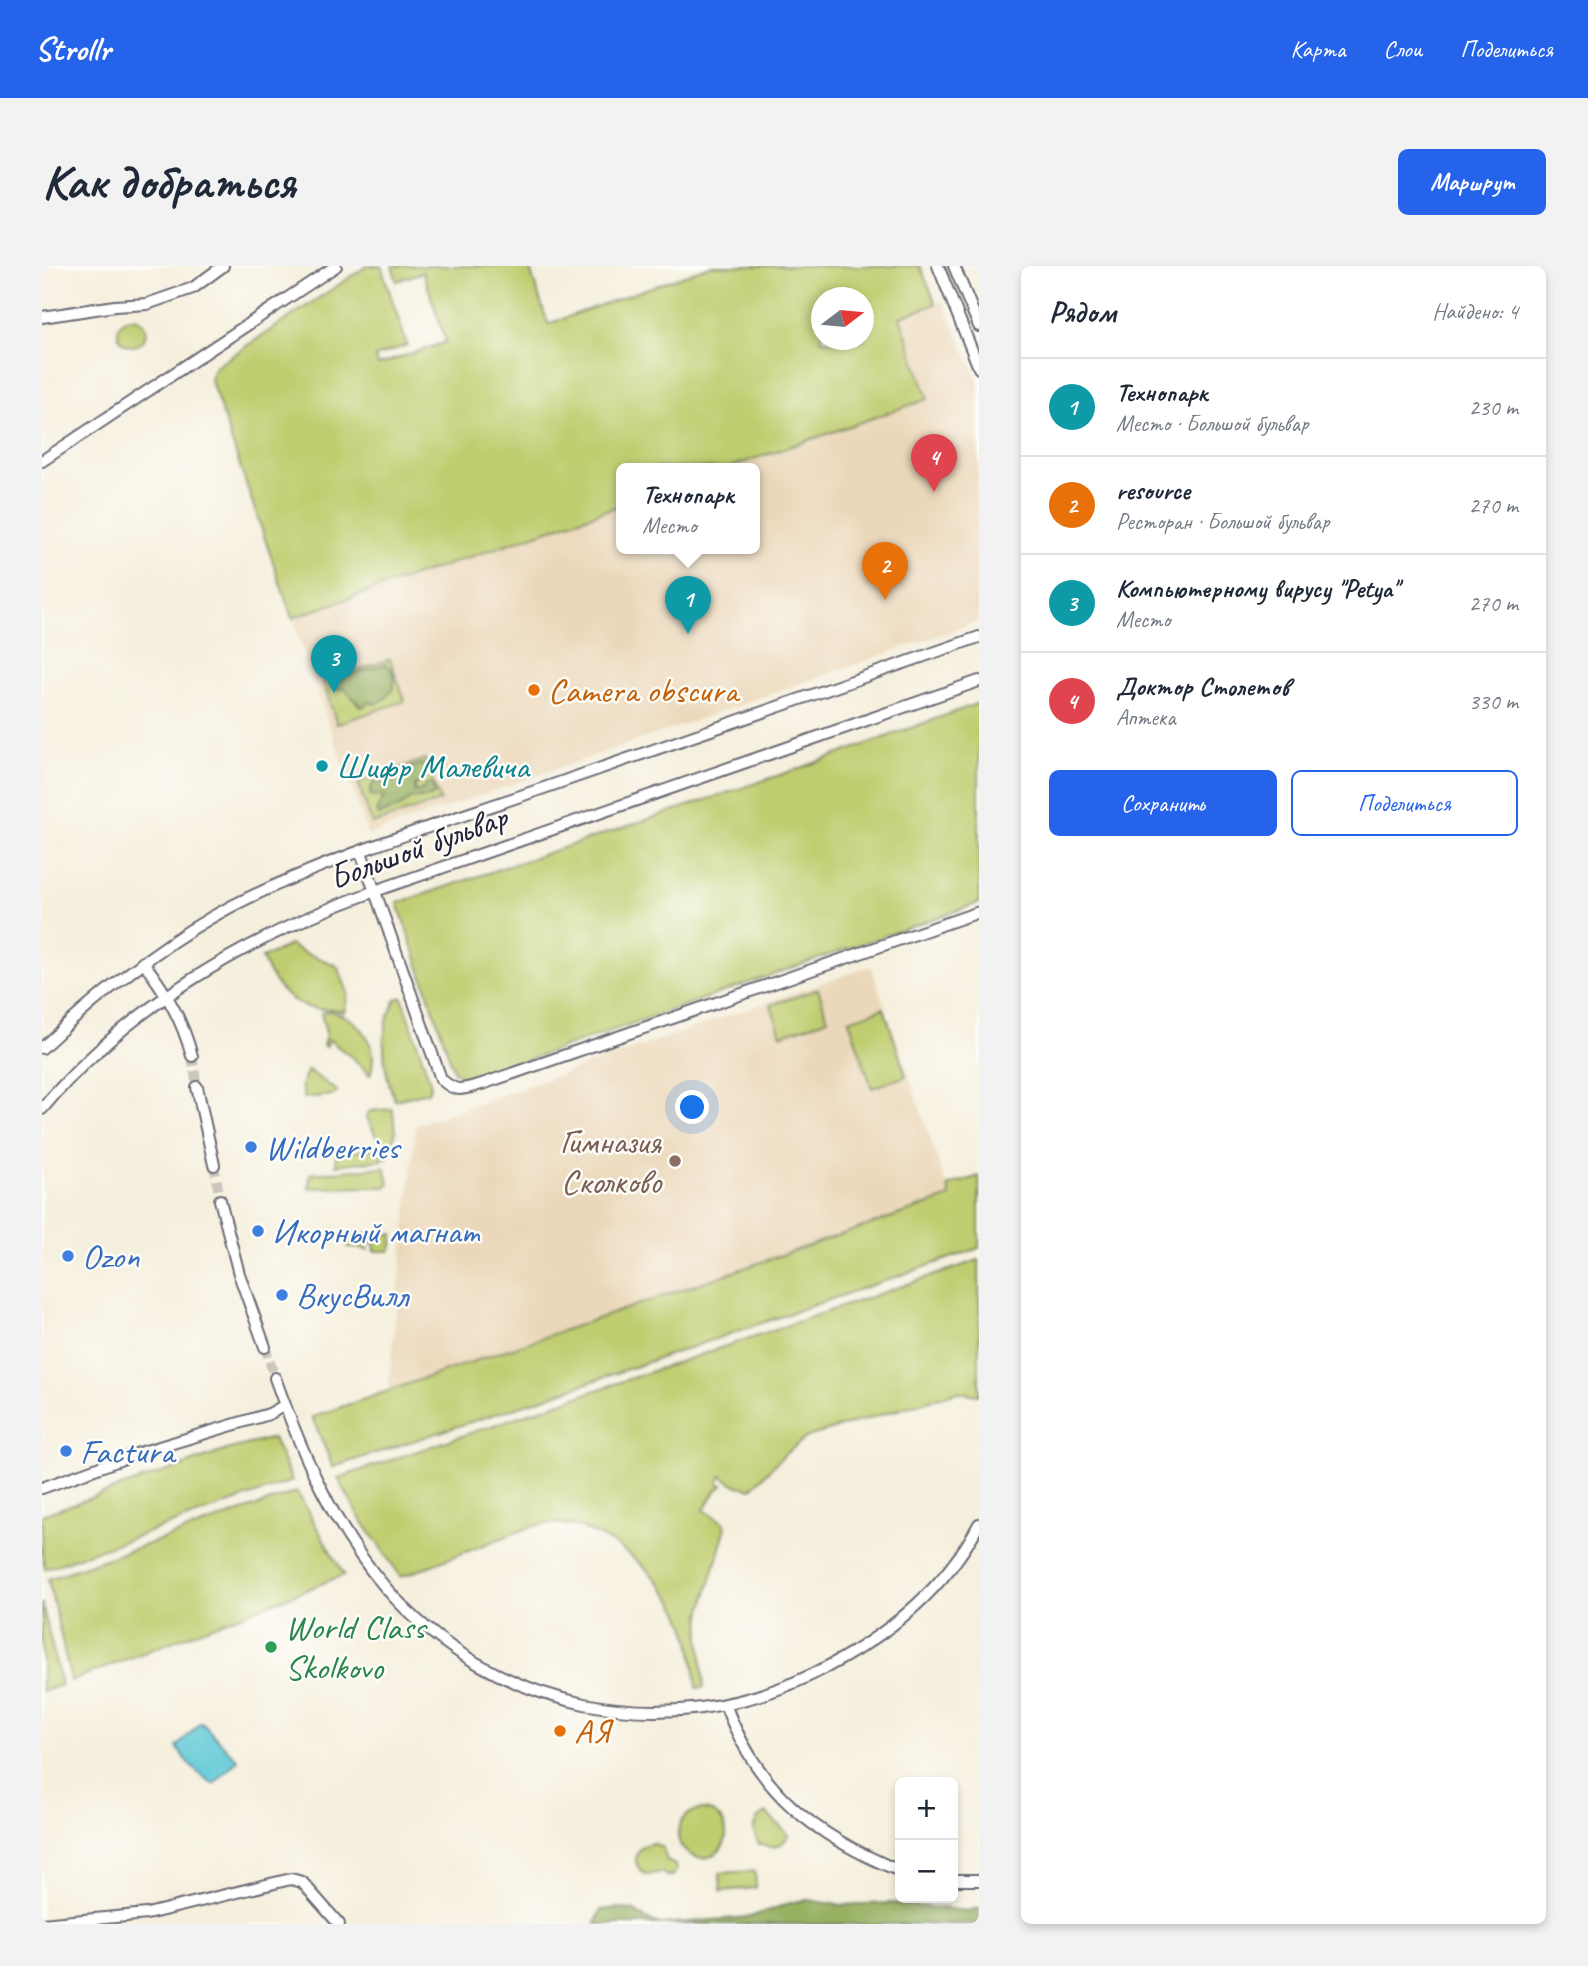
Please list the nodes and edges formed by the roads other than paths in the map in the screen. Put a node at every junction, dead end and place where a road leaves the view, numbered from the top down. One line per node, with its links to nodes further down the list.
1 (223, 266): 5 (street)
2 (335, 266): 8 (street)
3 (938, 266): 7 (street)
4 (954, 266): 6 (street)
5 (42, 317)
6 (979, 326)
7 (979, 368)
8 (42, 461)
9 (979, 637): 11 (street, Большой бульвар)
10 (979, 681): 12 (street, Большой бульвар)
11 (361, 852): 12 (street); 14 (street, Большой бульвар)
12 (375, 891): 13 (street); 15 (street, Большой бульвар)
13 (979, 912)
14 (143, 962): 15 (street); 16 (street, Большой бульвар)
15 (167, 996): 17 (street); 19 (street, Большой бульвар)
16 (42, 1048)
17 (192, 1056)
18 (197, 1087): 20 (street)
19 (42, 1109)
20 (214, 1165)
21 (220, 1200): 22 (street)
22 (265, 1347)
23 (275, 1378): 24 (street)
24 (285, 1405): 25 (street); 27 (street)
25 (42, 1488)
26 (979, 1524): 27 (street)
27 (725, 1704): 28 (street)
28 (895, 1869)
29 (958, 1880): 30 (street)
30 (979, 1880)
31 (42, 1924): 32 (street)
32 (339, 1924)

